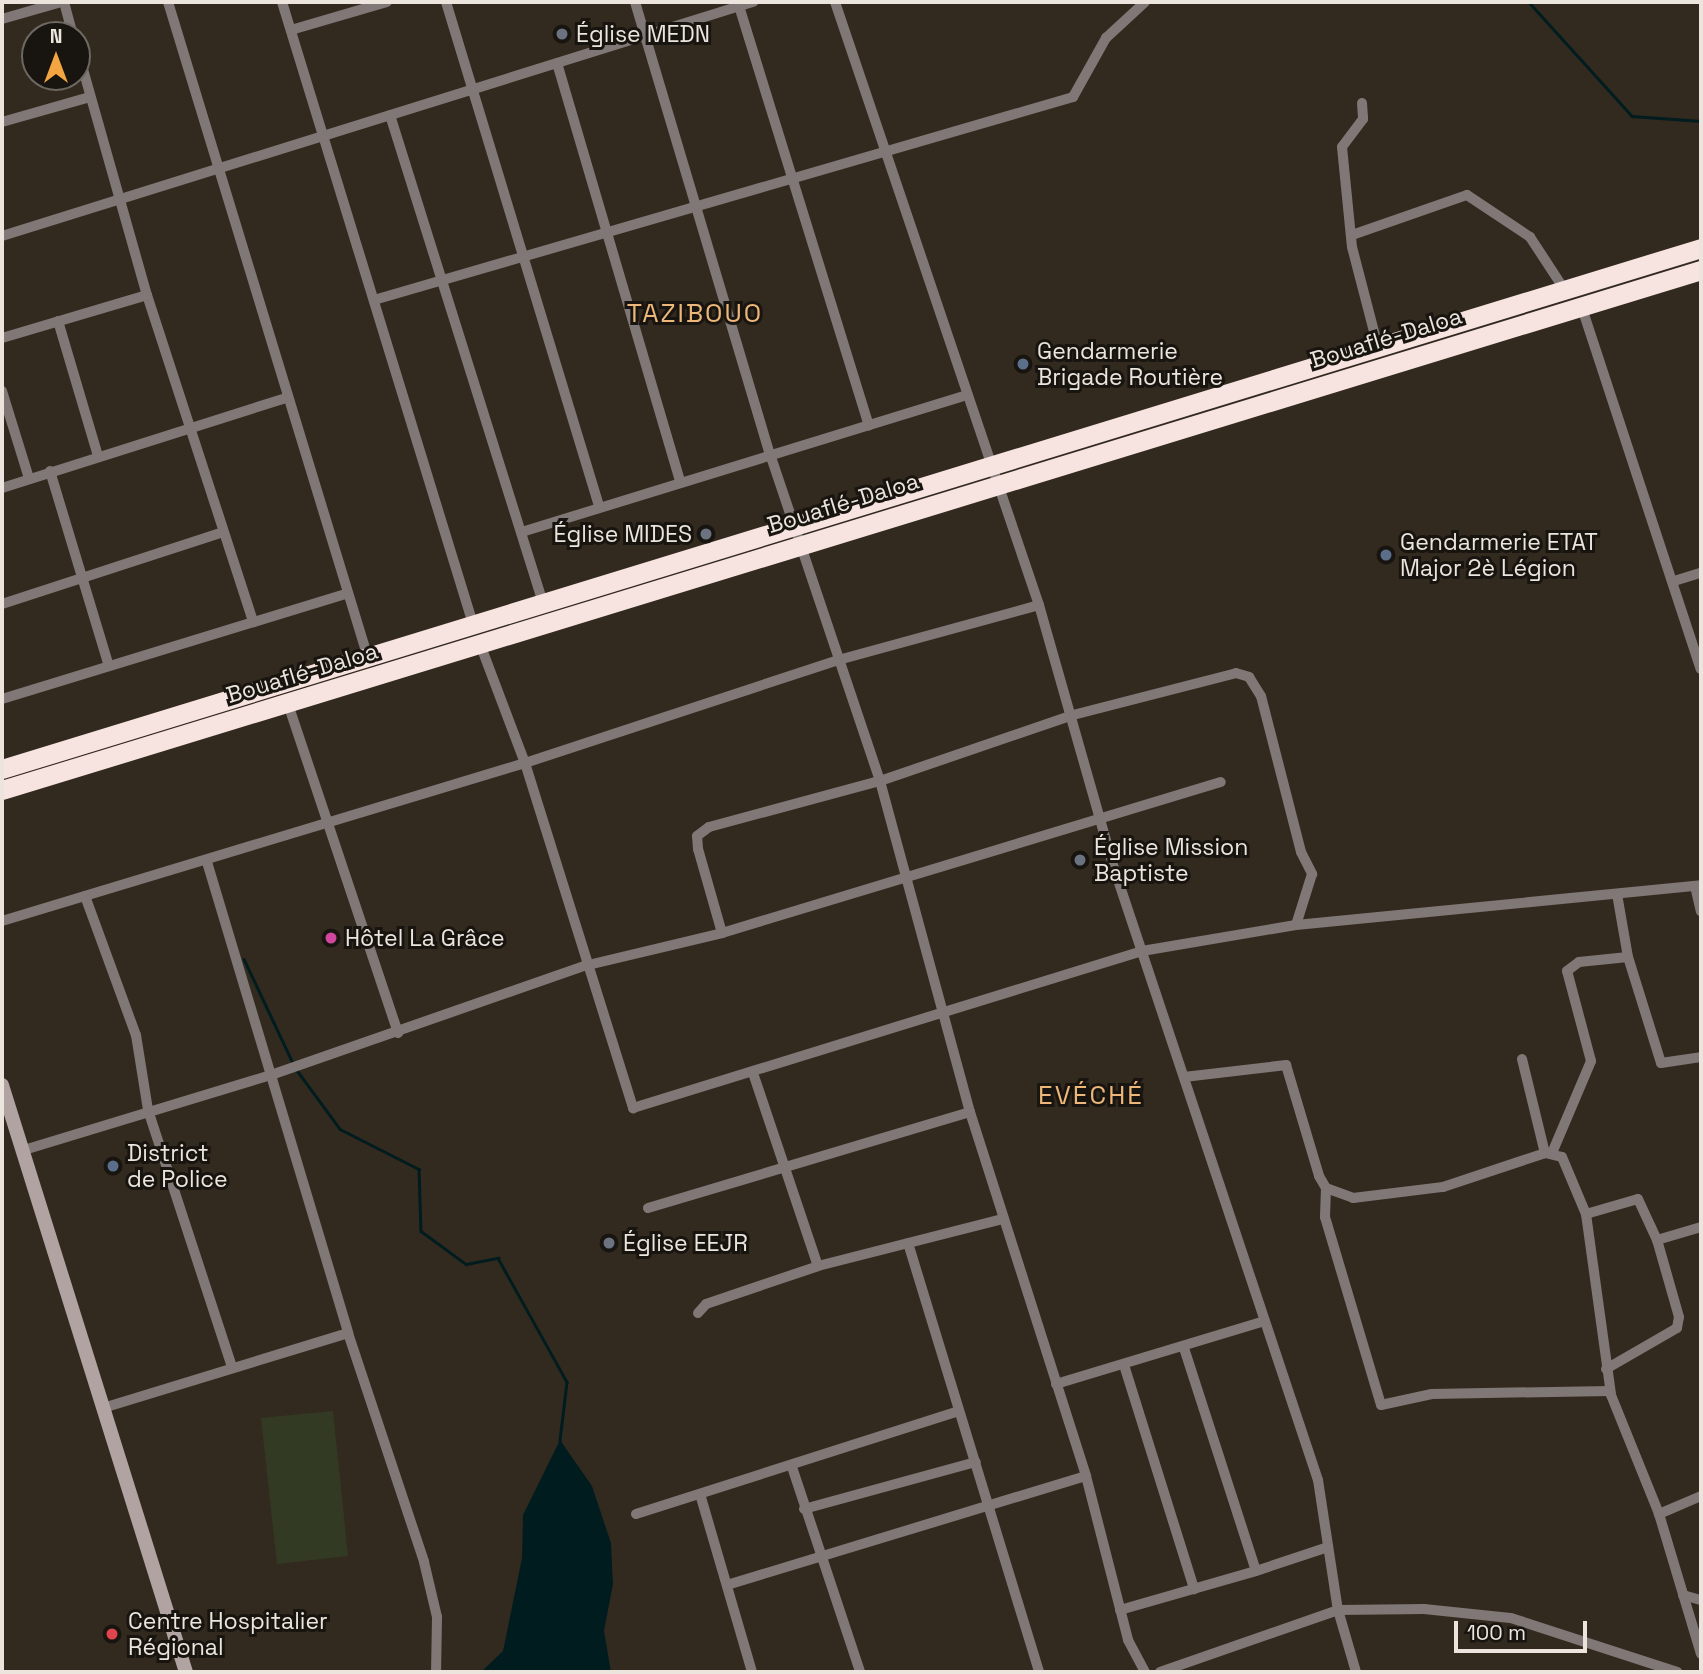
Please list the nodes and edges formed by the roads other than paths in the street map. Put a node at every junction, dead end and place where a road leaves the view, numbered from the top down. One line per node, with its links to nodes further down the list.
1 (63, 2): 11 (street); 12 (street)
2 (168, 2): 24 (street)
3 (282, 2): 13 (street)
4 (387, 2): 13 (street)
5 (446, 2): 16 (street)
6 (635, 2): 14 (street)
7 (753, 2): 10 (street)
8 (835, 2): 23 (street)
9 (1145, 2): 23 (street)
10 (739, 6): 14 (street); 25 (street)
11 (2, 19)
12 (69, 21)
13 (291, 30): 22 (street)
14 (646, 34): 15 (street); 27 (street)
15 (557, 63): 16 (street); 30 (street)
16 (472, 90): 20 (street); 32 (street)
17 (88, 91): 18 (street)
18 (90, 97): 21 (street); 26 (street)
19 (1362, 103): 28 (street)
20 (390, 115): 22 (street); 34 (street)
21 (2, 122)
22 (324, 137): 24 (street); 37 (street)
23 (883, 151): 25 (street); 42 (street)
24 (218, 171): 26 (street); 43 (street)
25 (788, 175): 27 (street); 44 (street)
26 (118, 200): 29 (street); 36 (street)
27 (696, 205): 30 (street); 46 (street)
28 (1352, 235): 35 (street); 40 (street)
29 (2, 236)
30 (607, 236): 32 (street); 51 (street)
31 (1701, 248): 35 (highway, Bouaflé-Daloa)
32 (525, 259): 34 (street); 53 (street)
33 (1701, 270): 35 (highway, Bouaflé-Daloa)
34 (443, 281): 37 (street); 54 (street)
35 (1573, 293): 40 (highway, Bouaflé-Daloa); 49 (highway, Bouaflé-Daloa); 59 (street)
36 (147, 295): 38 (street); 45 (street)
37 (374, 300): 65 (street)
38 (58, 321): 39 (street); 47 (street)
39 (2, 335)
40 (1378, 347): 49 (highway, Bouaflé-Daloa)
41 (2, 391): 50 (street)
42 (965, 396): 44 (street); 49 (street)
43 (286, 398): 45 (street); 60 (street)
44 (869, 425): 46 (street)
45 (189, 427): 47 (street); 55 (street)
46 (770, 454): 51 (street); 56 (street)
47 (98, 456): 48 (street)
48 (50, 471): 50 (street); 58 (street)
49 (990, 474): 56 (highway, Bouaflé-Daloa); 63 (street)
50 (29, 478): 52 (street)
51 (680, 481): 53 (street)
52 (2, 488)
53 (598, 506): 54 (street)
54 (525, 531): 61 (street)
55 (223, 532): 58 (street); 64 (street)
56 (799, 533): 61 (highway, Bouaflé-Daloa); 66 (highway, Bouaflé-Daloa); 68 (street)
57 (1701, 573): 59 (street)
58 (83, 580): 62 (street); 70 (street)
59 (1674, 581): 69 (street)
60 (346, 594): 64 (street); 67 (street)
61 (543, 603): 65 (highway, Bouaflé-Daloa)
62 (2, 604)
63 (1039, 605): 68 (street); 74 (street)
64 (253, 622): 70 (street)
65 (473, 624): 67 (highway, Bouaflé-Daloa)
66 (480, 644): 73 (highway, Bouaflé-Daloa); 75 (street)
67 (368, 658): 71 (highway, Bouaflé-Daloa)
68 (842, 659): 75 (street); 77 (street)
69 (1700, 662)
70 (108, 663): 72 (street)
71 (281, 683): 73 (street); 76 (highway, Bouaflé-Daloa)
72 (2, 699)
73 (288, 704): 79 (highway, Bouaflé-Daloa); 80 (street)
74 (1073, 715): 77 (street); 81 (street); 89 (street)
75 (525, 764): 80 (street); 93 (street)
76 (2, 769)
77 (880, 781): 83 (street); 90 (street)
78 (1221, 782): 81 (street)
79 (2, 790)
80 (326, 820): 82 (street); 95 (street)
81 (1099, 820): 83 (street); 91 (street)
82 (207, 862): 86 (street); 98 (street)
83 (907, 874): 90 (street); 94 (street)
84 (1698, 886): 85 (street); 87 (street)
85 (1617, 894): 89 (street); 92 (street)
86 (85, 896): 88 (street); 102 (street)
87 (1701, 911)
88 (2, 921)
89 (1296, 925): 91 (street)
90 (722, 933): 93 (street)
91 (1142, 951): 94 (street); 100 (street)
92 (1628, 957): 96 (street); 105 (street)
93 (584, 966): 95 (street); 99 (street)
94 (942, 1008): 99 (street); 103 (street)
95 (398, 1033): 98 (street)
96 (1701, 1057)
97 (1522, 1059): 105 (street)
98 (271, 1075): 102 (street); 117 (street)
99 (754, 1076): 106 (street)
100 (1184, 1077): 107 (street); 116 (street)
101 (2, 1085): 104 (street)
102 (148, 1110): 104 (street); 120 (street)
103 (970, 1112): 106 (street); 110 (street)
104 (23, 1150): 124 (street)
105 (1548, 1153): 107 (street); 109 (street)
106 (788, 1168): 108 (street); 114 (street)
107 (1326, 1188): 123 (street)
108 (648, 1208)
109 (1586, 1214): 112 (street); 121 (street)
110 (1003, 1219): 113 (street); 122 (street)
111 (1701, 1227): 112 (street)
112 (1657, 1240): 121 (street)
113 (908, 1243): 114 (street); 125 (street)
114 (818, 1266): 115 (street)
115 (698, 1313)
116 (1265, 1321): 118 (street); 135 (street)
117 (348, 1333): 120 (street); 146 (street)
118 (1184, 1348): 119 (street); 137 (street)
119 (1124, 1365): 122 (street); 139 (street)
120 (232, 1367): 124 (street)
121 (1606, 1369): 123 (street)
122 (1056, 1384): 128 (street)
123 (1610, 1391): 134 (street)
124 (103, 1408): 145 (street)
125 (959, 1410): 126 (street); 127 (street)
126 (976, 1462): 131 (street); 132 (street)
127 (792, 1467): 129 (street); 132 (street)
128 (1086, 1476): 131 (street); 142 (street)
129 (700, 1494): 133 (street); 138 (street)
130 (1701, 1496): 134 (street)
131 (990, 1504): 136 (street); 149 (street)
132 (804, 1509): 136 (street)
133 (636, 1514)
134 (1659, 1514): 140 (street)
135 (1328, 1547): 137 (street); 143 (street)
136 (818, 1557): 138 (street); 148 (street)
137 (1256, 1571): 139 (street)
138 (727, 1585): 147 (street)
139 (1194, 1588): 142 (street)
140 (1683, 1595): 141 (street); 144 (street)
141 (1701, 1600)
142 (1121, 1610): 150 (street)
143 (1338, 1610): 151 (street); 152 (street); 153 (street)
144 (1701, 1654)
145 (186, 1672)
146 (436, 1672)
147 (752, 1672)
148 (860, 1672)
149 (1038, 1672)
150 (1145, 1672)
151 (1160, 1672)
152 (1356, 1672)
153 (1677, 1672)

